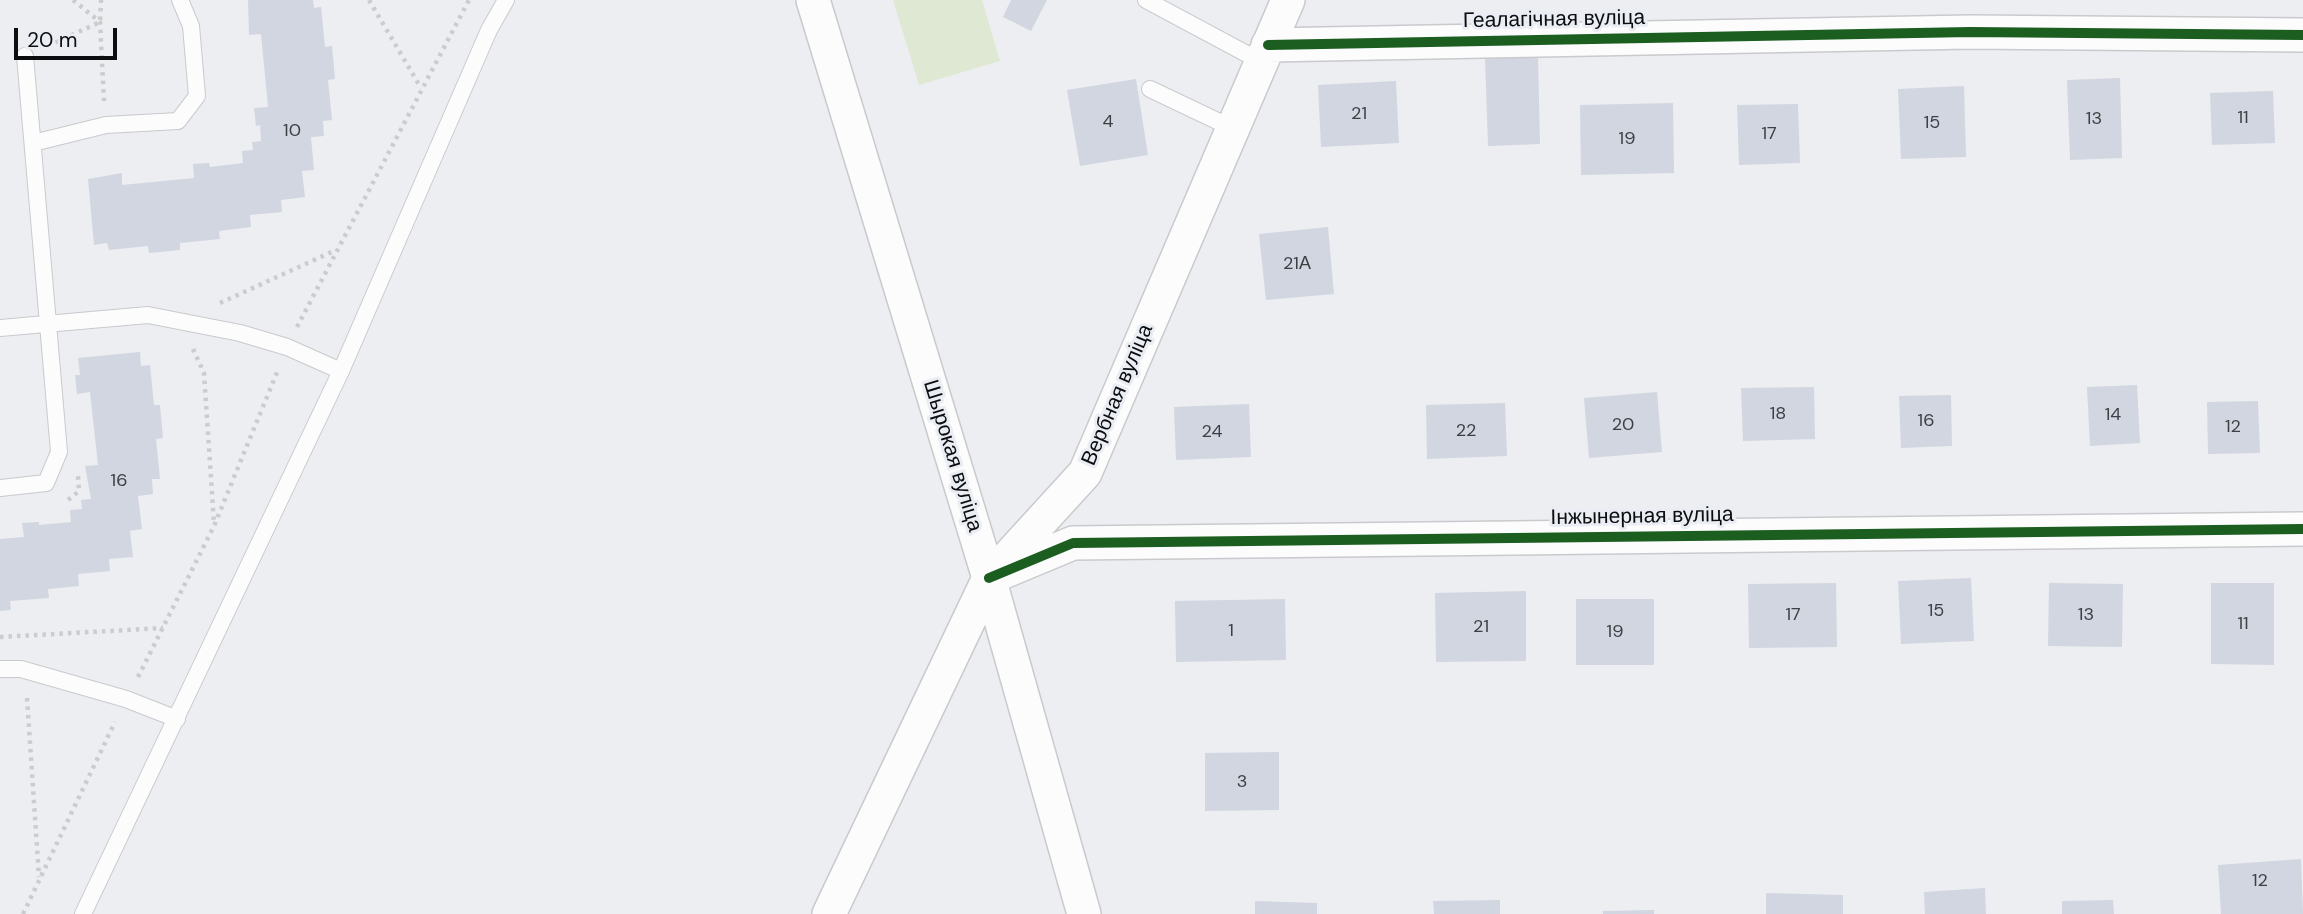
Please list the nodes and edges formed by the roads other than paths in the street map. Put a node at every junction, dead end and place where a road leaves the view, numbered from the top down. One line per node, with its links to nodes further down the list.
1 (180, 0): 11 (lane)
2 (506, 0): 14 (lane)
3 (813, 0): 17 (street, Шырокая вуліца)
4 (1146, 0): 7 (lane)
5 (1289, 0): 7 (street, Вербная вуліца)
6 (2303, 35): 7 (street, Геалагічная вуліца)
7 (1264, 53): 10 (street, Вербная вуліца)
8 (25, 56): 11 (lane)
9 (1150, 89): 10 (lane)
10 (1232, 128): 17 (street, Вербная вуліца)
11 (33, 143): 12 (lane)
12 (48, 324): 13 (lane); 14 (lane); 15 (lane)
13 (0, 328)
14 (341, 371): 19 (lane)
15 (0, 488)
16 (2303, 529): 17 (street, Інжынерная вуліца)
17 (989, 578): 21 (street, Вербная вуліца); 22 (street, Шырокая вуліца)
18 (0, 669): 19 (lane)
19 (177, 719): 20 (lane)
20 (83, 914)
21 (829, 914)
22 (1084, 914)

